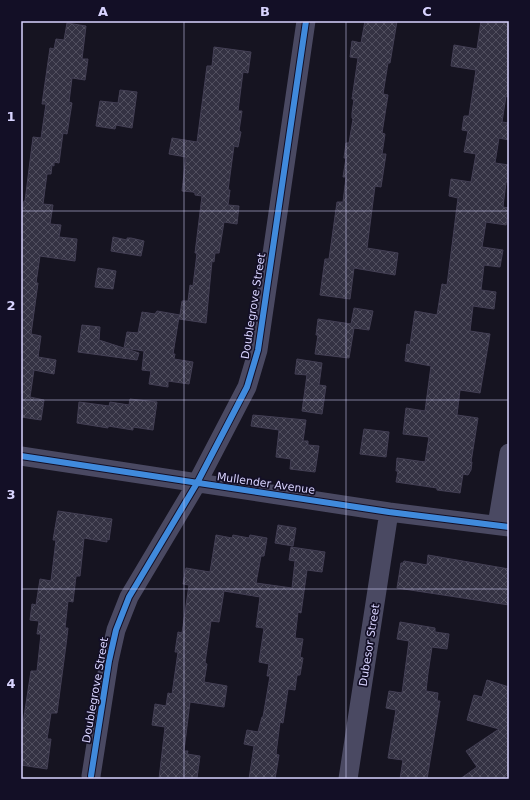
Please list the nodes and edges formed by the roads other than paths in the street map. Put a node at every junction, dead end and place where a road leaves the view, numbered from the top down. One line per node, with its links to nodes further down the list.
1 (306, 21): 4 (street, Doublegrove Street)
2 (509, 453): 6 (street)
3 (21, 456): 4 (street, Mullender Avenue)
4 (197, 483): 5 (street, Mullender Avenue); 7 (street, Doublegrove Street)
5 (389, 512): 6 (street, Mullender Avenue); 8 (street, Dubesor Street)
6 (503, 526)
7 (91, 776)
8 (348, 779)

